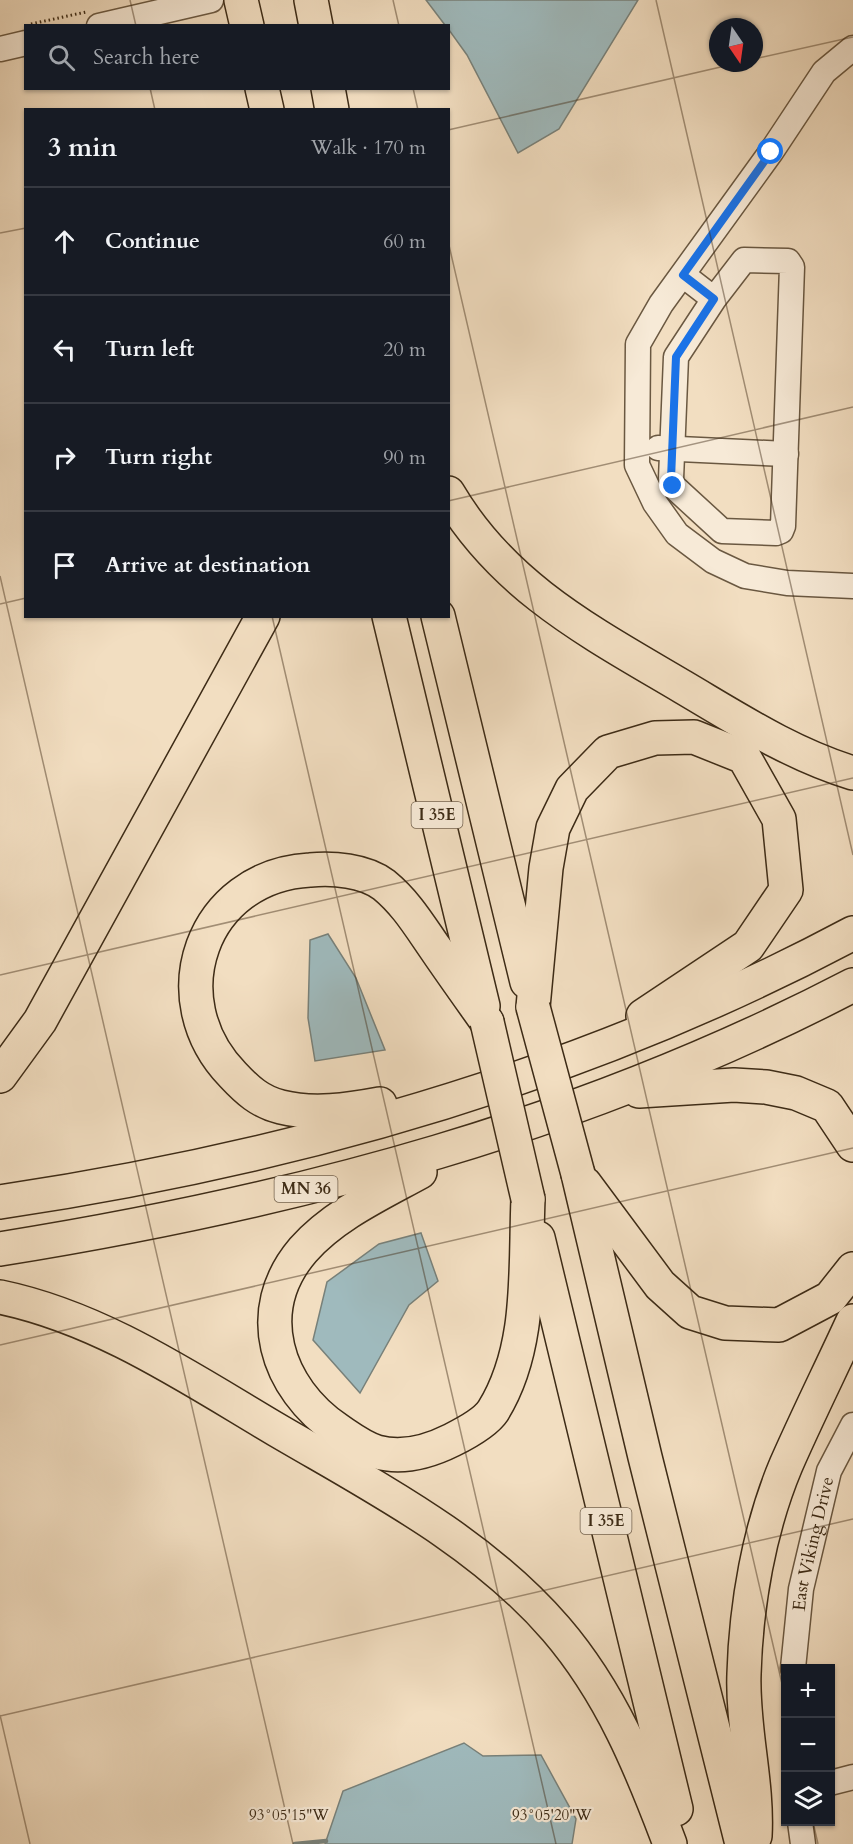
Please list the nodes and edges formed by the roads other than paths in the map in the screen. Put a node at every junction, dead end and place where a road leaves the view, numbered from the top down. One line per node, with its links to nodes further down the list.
1 (211, 0): 4 (street)
2 (241, 0): 5 (highway)
3 (311, 0): 6 (highway)
4 (110, 13)
5 (247, 24)
6 (316, 24)
7 (24, 43): 9 (street)
8 (853, 48): 14 (street)
9 (0, 49)
10 (262, 90): 12 (highway)
11 (328, 90): 13 (highway)
12 (267, 108)
13 (332, 108)
14 (683, 275): 15 (street); 16 (street)
15 (714, 299): 17 (street); 18 (street)
16 (638, 448): 17 (street); 20 (street)
17 (672, 448): 18 (street); 18 (street)
18 (786, 454)
19 (450, 496): 24 (highway)
20 (853, 586)
21 (262, 618): 30 (highway)
22 (389, 618): 28 (highway, I 35E)
23 (438, 618): 27 (highway, I 35E)
24 (853, 773)
25 (853, 933): 29 (highway, MN 36)
26 (853, 985): 32 (highway, MN 36)
27 (533, 1000): 29 (highway); 35 (highway, I 35E, bridge)
28 (485, 1017): 31 (highway); 36 (highway, I 35E, bridge)
29 (603, 1046): 31 (highway, MN 36)
30 (0, 1076)
31 (471, 1092): 37 (highway, MN 36)
32 (613, 1093): 33 (highway, MN 36); 34 (highway)
33 (468, 1144): 36 (highway); 38 (highway, MN 36)
34 (853, 1145)
35 (580, 1179): 39 (highway); 49 (highway, I 35E)
36 (528, 1198): 48 (highway, I 35E)
37 (0, 1202)
38 (0, 1249)
39 (853, 1269)
40 (0, 1297): 47 (highway)
41 (853, 1321): 50 (highway)
42 (853, 1425): 43 (street, East Viking Drive)
43 (793, 1664)
44 (853, 1777): 45 (street)
45 (835, 1781)
46 (801, 1826): 51 (street)
47 (670, 1844)
48 (685, 1844)
49 (742, 1844)
50 (755, 1844)
51 (803, 1844)

